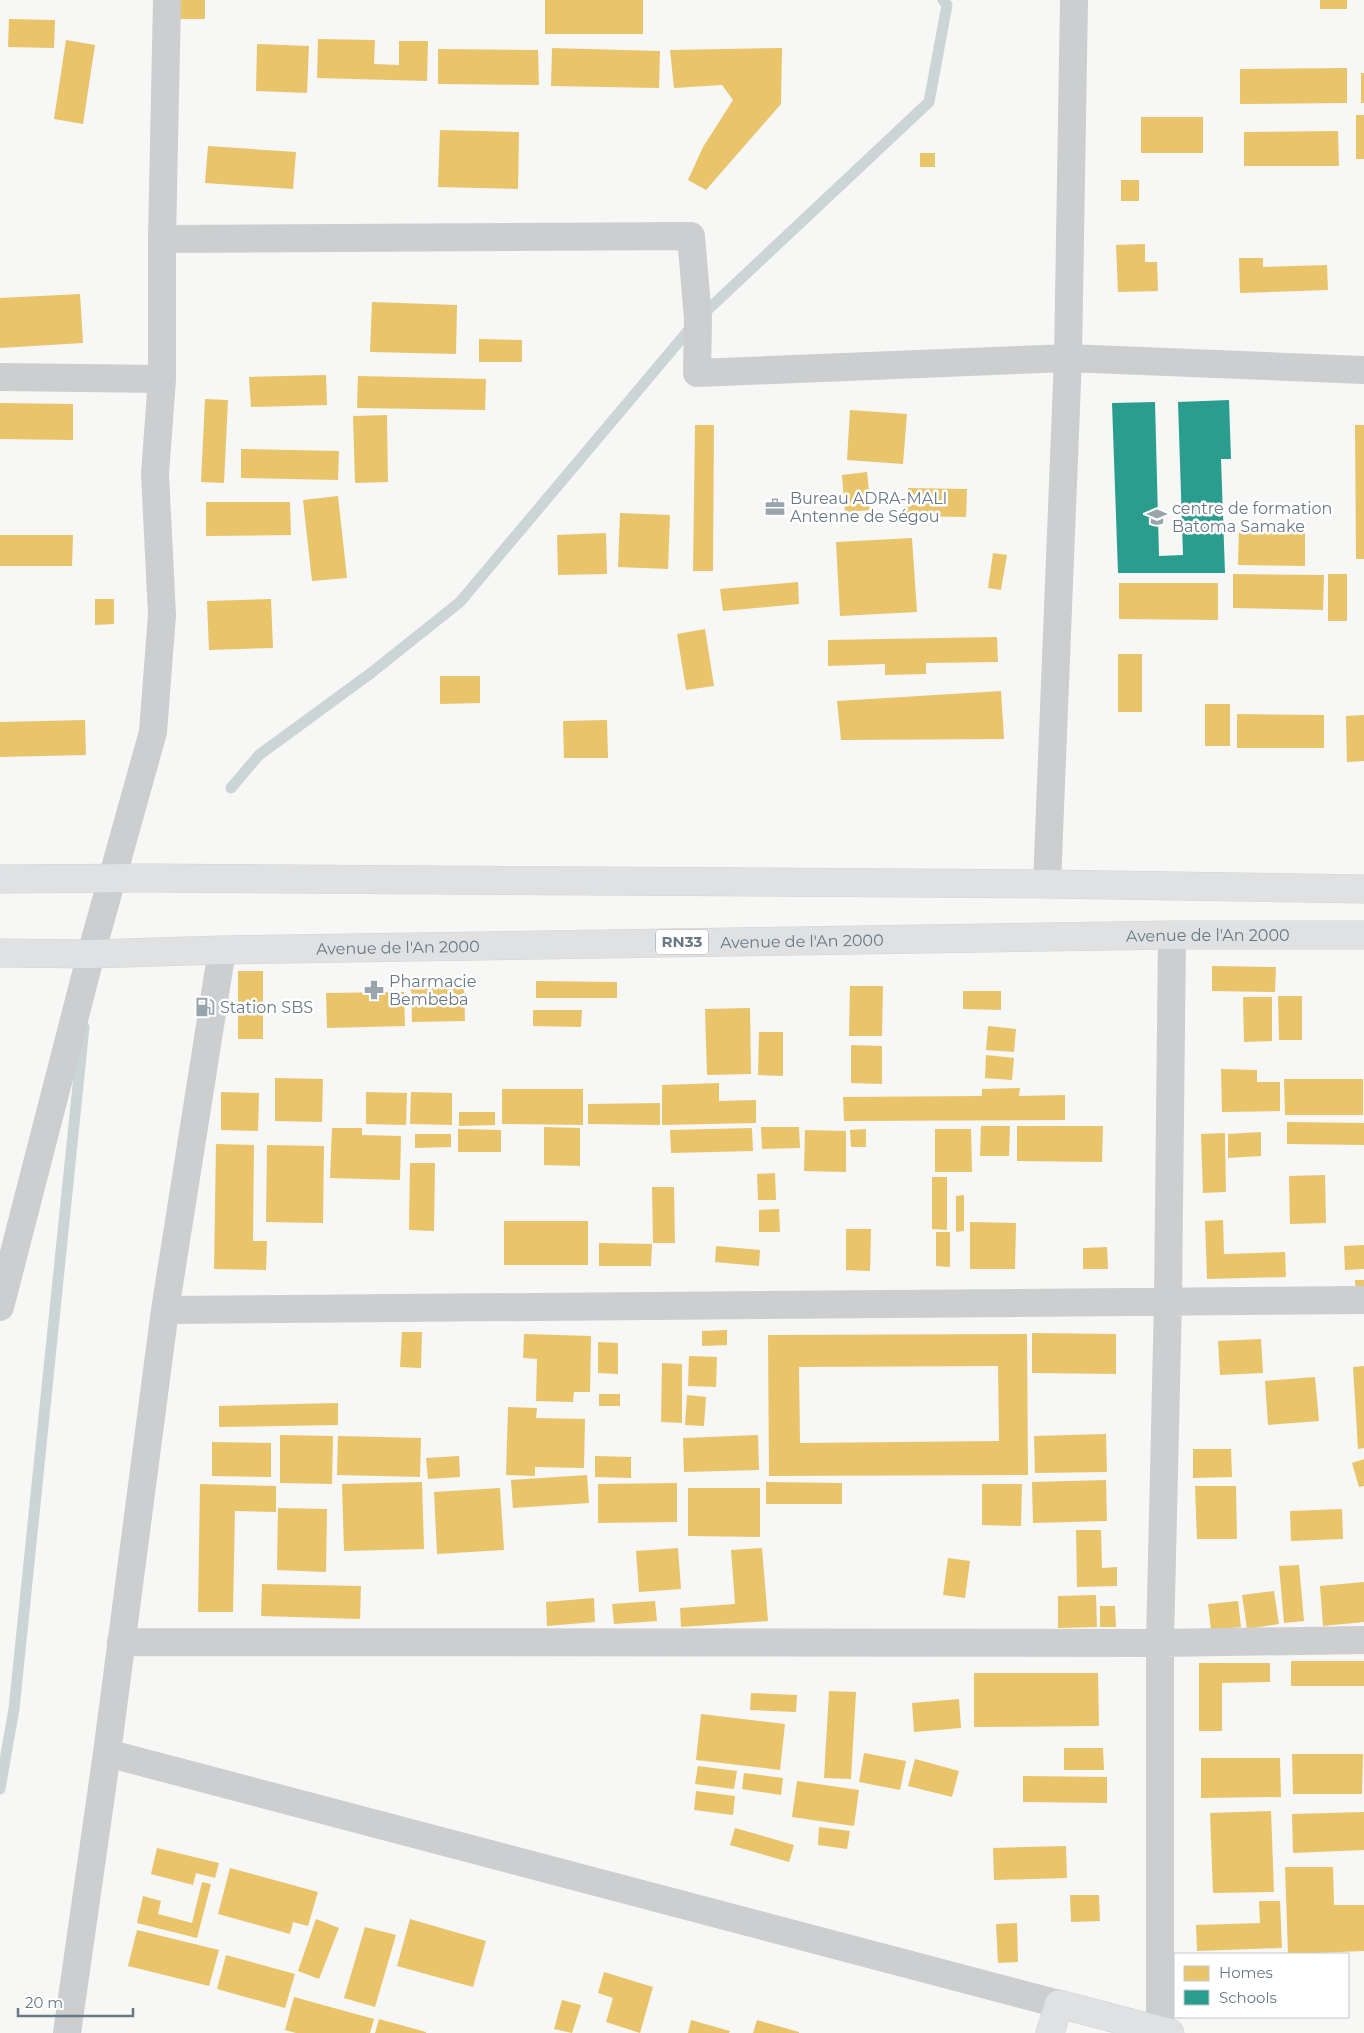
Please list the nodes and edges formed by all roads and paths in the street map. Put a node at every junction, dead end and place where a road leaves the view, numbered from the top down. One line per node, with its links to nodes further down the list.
1 (167, 0): 3 (street)
2 (1074, 0): 4 (street)
3 (162, 238): 4 (street); 7 (street)
4 (1068, 358): 5 (street); 10 (street)
5 (1364, 370)
6 (0, 377): 7 (street)
7 (162, 379): 9 (street)
8 (0, 879): 9 (main road)
9 (112, 879): 10 (main road); 16 (street)
10 (1047, 884): 11 (main road)
11 (1364, 888)
12 (1172, 935): 13 (main road, Avenue de l'An 2000 / RN33); 14 (main road, Avenue de l'An 2000 / RN33); 17 (street)
13 (1364, 935)
14 (222, 950): 16 (main road, Avenue de l'An 2000 / RN33); 20 (street)
15 (0, 953): 16 (main road, Avenue de l'An 2000 / RN33)
16 (91, 954): 19 (street)
17 (1168, 1300): 18 (street); 20 (street); 23 (street)
18 (1364, 1300)
19 (0, 1307)
20 (165, 1310): 22 (street)
21 (1364, 1640): 23 (street)
22 (121, 1642): 23 (street); 24 (street)
23 (1160, 1643): 26 (street)
24 (107, 1753): 25 (street); 27 (street)
25 (1059, 2004): 26 (main road); 28 (main road)
26 (1165, 2032)
27 (67, 2033)
28 (1050, 2033)

